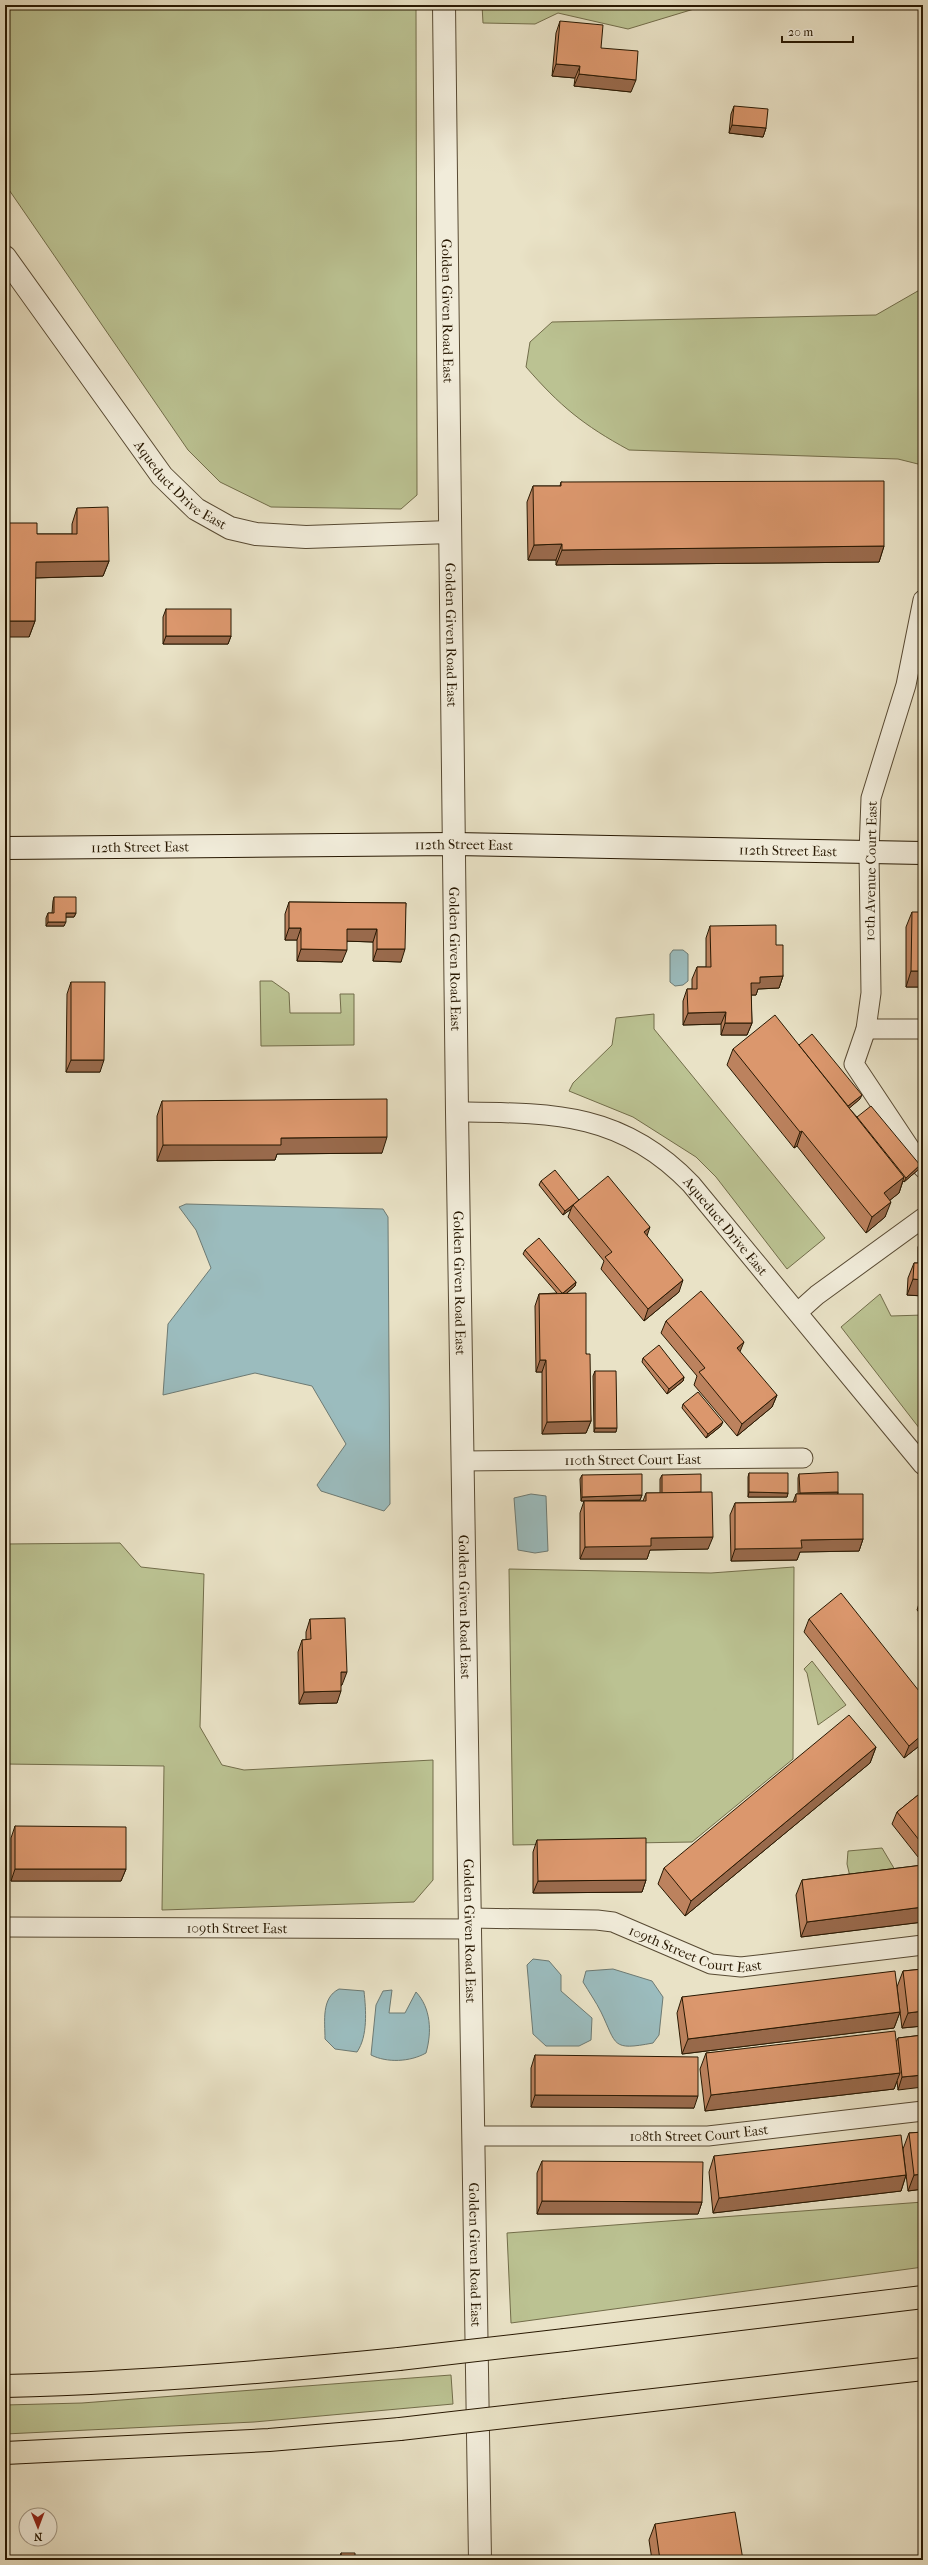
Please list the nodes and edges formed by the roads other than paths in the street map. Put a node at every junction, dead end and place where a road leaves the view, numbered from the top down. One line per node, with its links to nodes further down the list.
1 (444, 5): 3 (street, Golden Given Road East)
2 (5, 257): 3 (street, Aqueduct Drive East)
3 (450, 532): 5 (street, Golden Given Road East)
4 (923, 600): 7 (street, 10th Avenue Court East)
5 (454, 844): 6 (street, 112th Street East); 7 (street, 112th Street East); 11 (street, Golden Given Road East)
6 (5, 848)
7 (869, 853): 8 (street, 112th Street East); 9 (street, 10th Avenue Court East)
8 (923, 853)
9 (866, 1029): 10 (street); 12 (street, 10th Avenue Court East)
10 (923, 1029)
11 (457, 1112): 14 (street, Aqueduct Drive East); 16 (street, Golden Given Road East)
12 (923, 1168)
13 (923, 1218): 14 (street)
14 (798, 1312): 17 (street, Aqueduct Drive East)
15 (803, 1458): 16 (street, 110th Street Court East)
16 (462, 1461): 18 (street, Golden Given Road East)
17 (923, 1465)
18 (470, 1924): 19 (street, 109th Street East); 20 (street, 109th Street Court East); 22 (street, Golden Given Road East)
19 (5, 1928)
20 (923, 1945)
21 (923, 2111): 22 (street, 108th Street Court East)
22 (473, 2136): 27 (street, Golden Given Road East)
23 (923, 2297): 25 (highway, bridge)
24 (923, 2369): 26 (highway, bridge)
25 (5, 2386)
26 (5, 2453)
27 (480, 2560)

